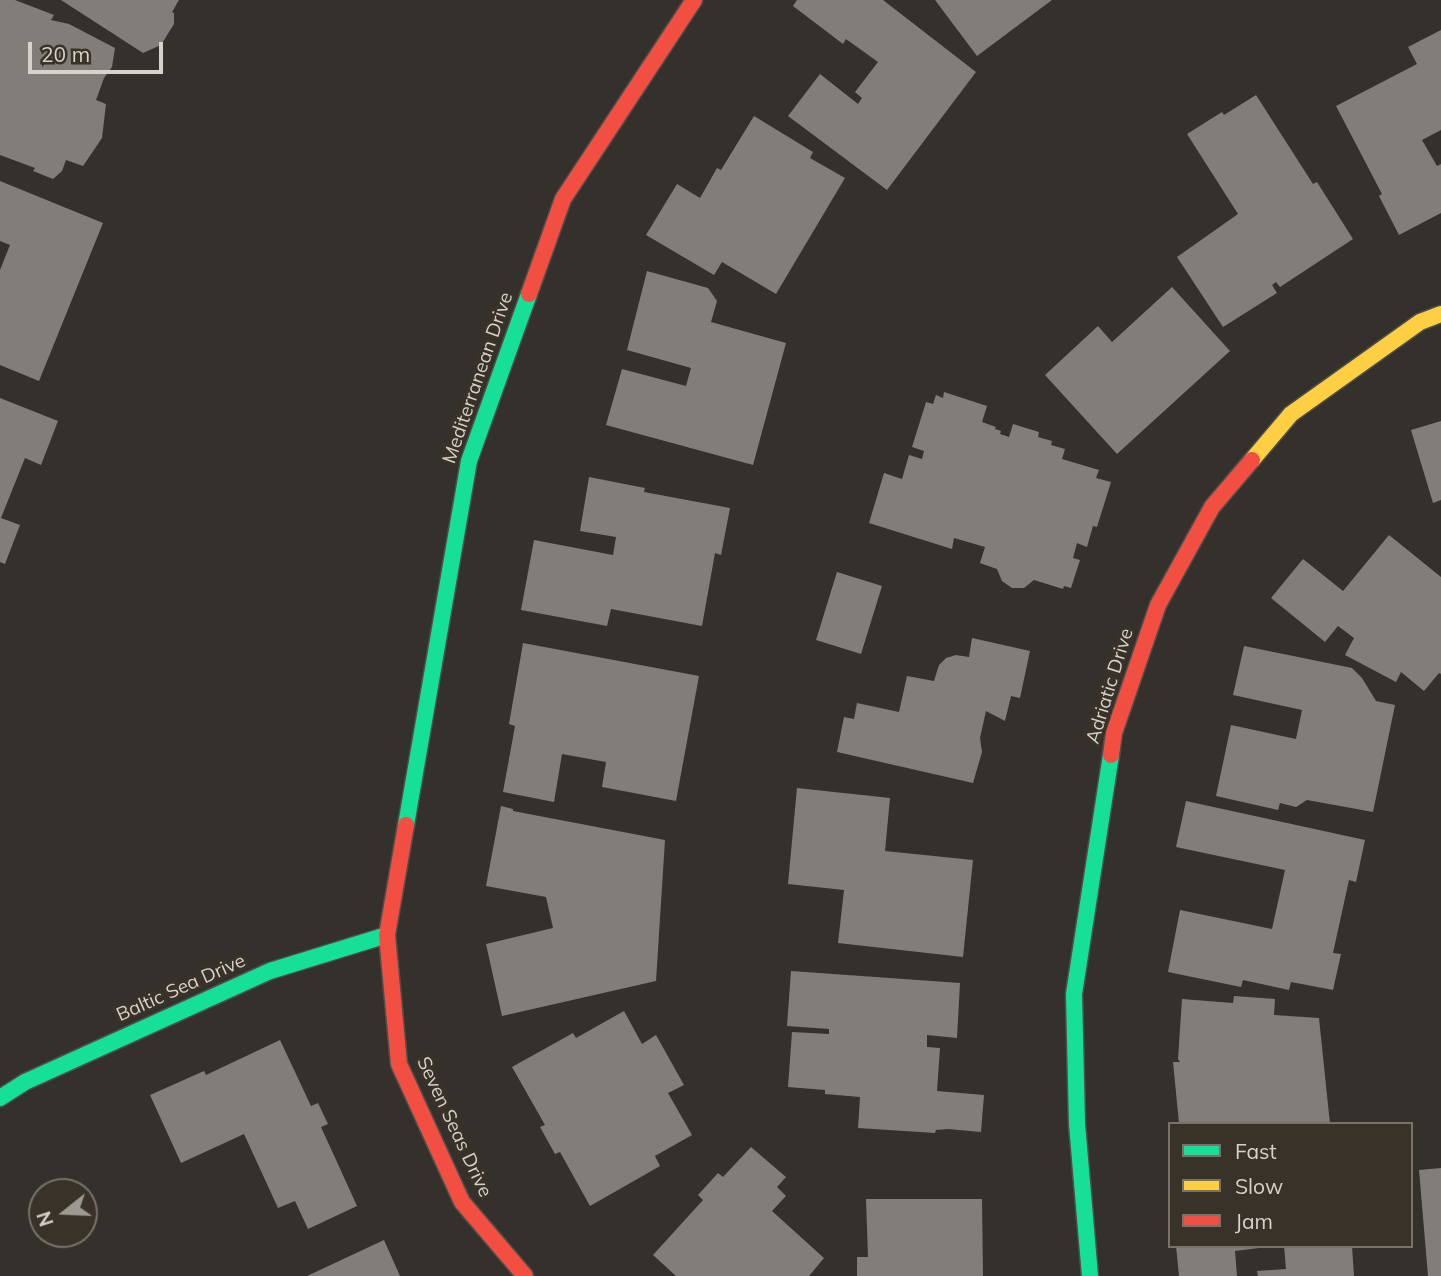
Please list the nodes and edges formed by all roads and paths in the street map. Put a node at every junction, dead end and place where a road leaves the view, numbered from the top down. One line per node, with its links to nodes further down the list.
1 (694, 0): 3 (street, Mediterranean Drive)
2 (1441, 314): 6 (street, Adriatic Drive)
3 (387, 935): 4 (street, Baltic Sea Drive); 5 (street, Seven Seas Drive)
4 (0, 1098)
5 (525, 1276)
6 (1090, 1276)

